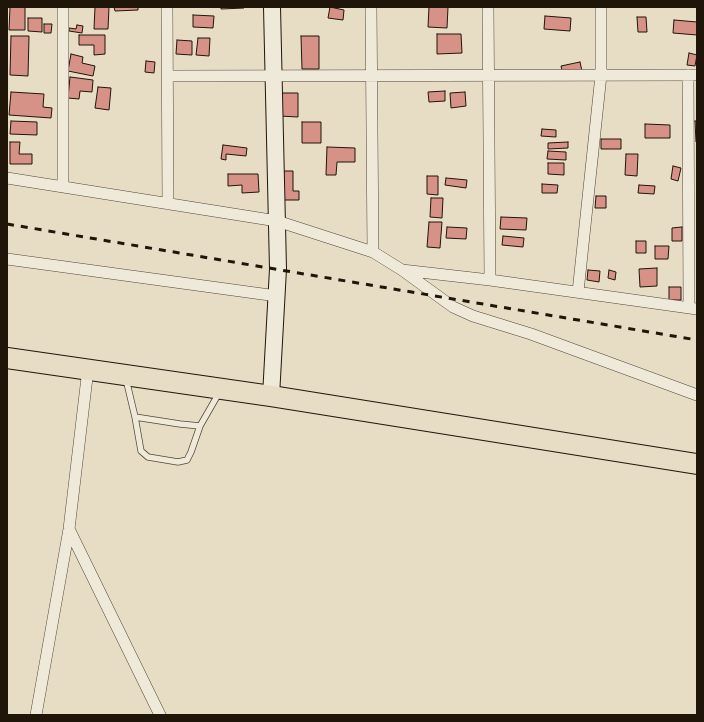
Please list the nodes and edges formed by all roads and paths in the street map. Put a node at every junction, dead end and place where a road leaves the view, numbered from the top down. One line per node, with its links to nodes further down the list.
1 (63, 7): 14 (street)
2 (168, 7): 10 (street)
3 (272, 7): 11 (street)
4 (372, 7): 12 (street)
5 (488, 7): 7 (street)
6 (601, 7): 8 (street)
7 (489, 75): 8 (street); 12 (street); 20 (street)
8 (602, 75): 9 (street); 21 (street)
9 (692, 75): 23 (street)
10 (168, 76): 11 (street); 15 (street)
11 (274, 76): 12 (street); 16 (street)
12 (372, 76): 17 (street)
13 (7, 178): 14 (street)
14 (63, 187): 15 (street)
15 (168, 204): 16 (street)
16 (277, 222): 17 (street); 22 (street)
17 (373, 252): 19 (street)
18 (7, 259): 22 (street)
19 (402, 270): 20 (street); 28 (street)
20 (490, 280): 21 (street)
21 (578, 292): 23 (street)
22 (277, 296): 29 (street)
23 (693, 309)
24 (7, 358): 25 (highway)
25 (88, 369): 26 (highway); 33 (street)
26 (125, 374): 27 (highway); 30 (lane)
27 (221, 389): 29 (highway); 31 (lane)
28 (697, 395)
29 (271, 396): 32 (highway)
30 (135, 416): 31 (lane); 31 (lane)
31 (200, 426)
32 (697, 464)
33 (69, 529): 34 (street); 35 (street)
34 (36, 715)
35 (160, 715)

